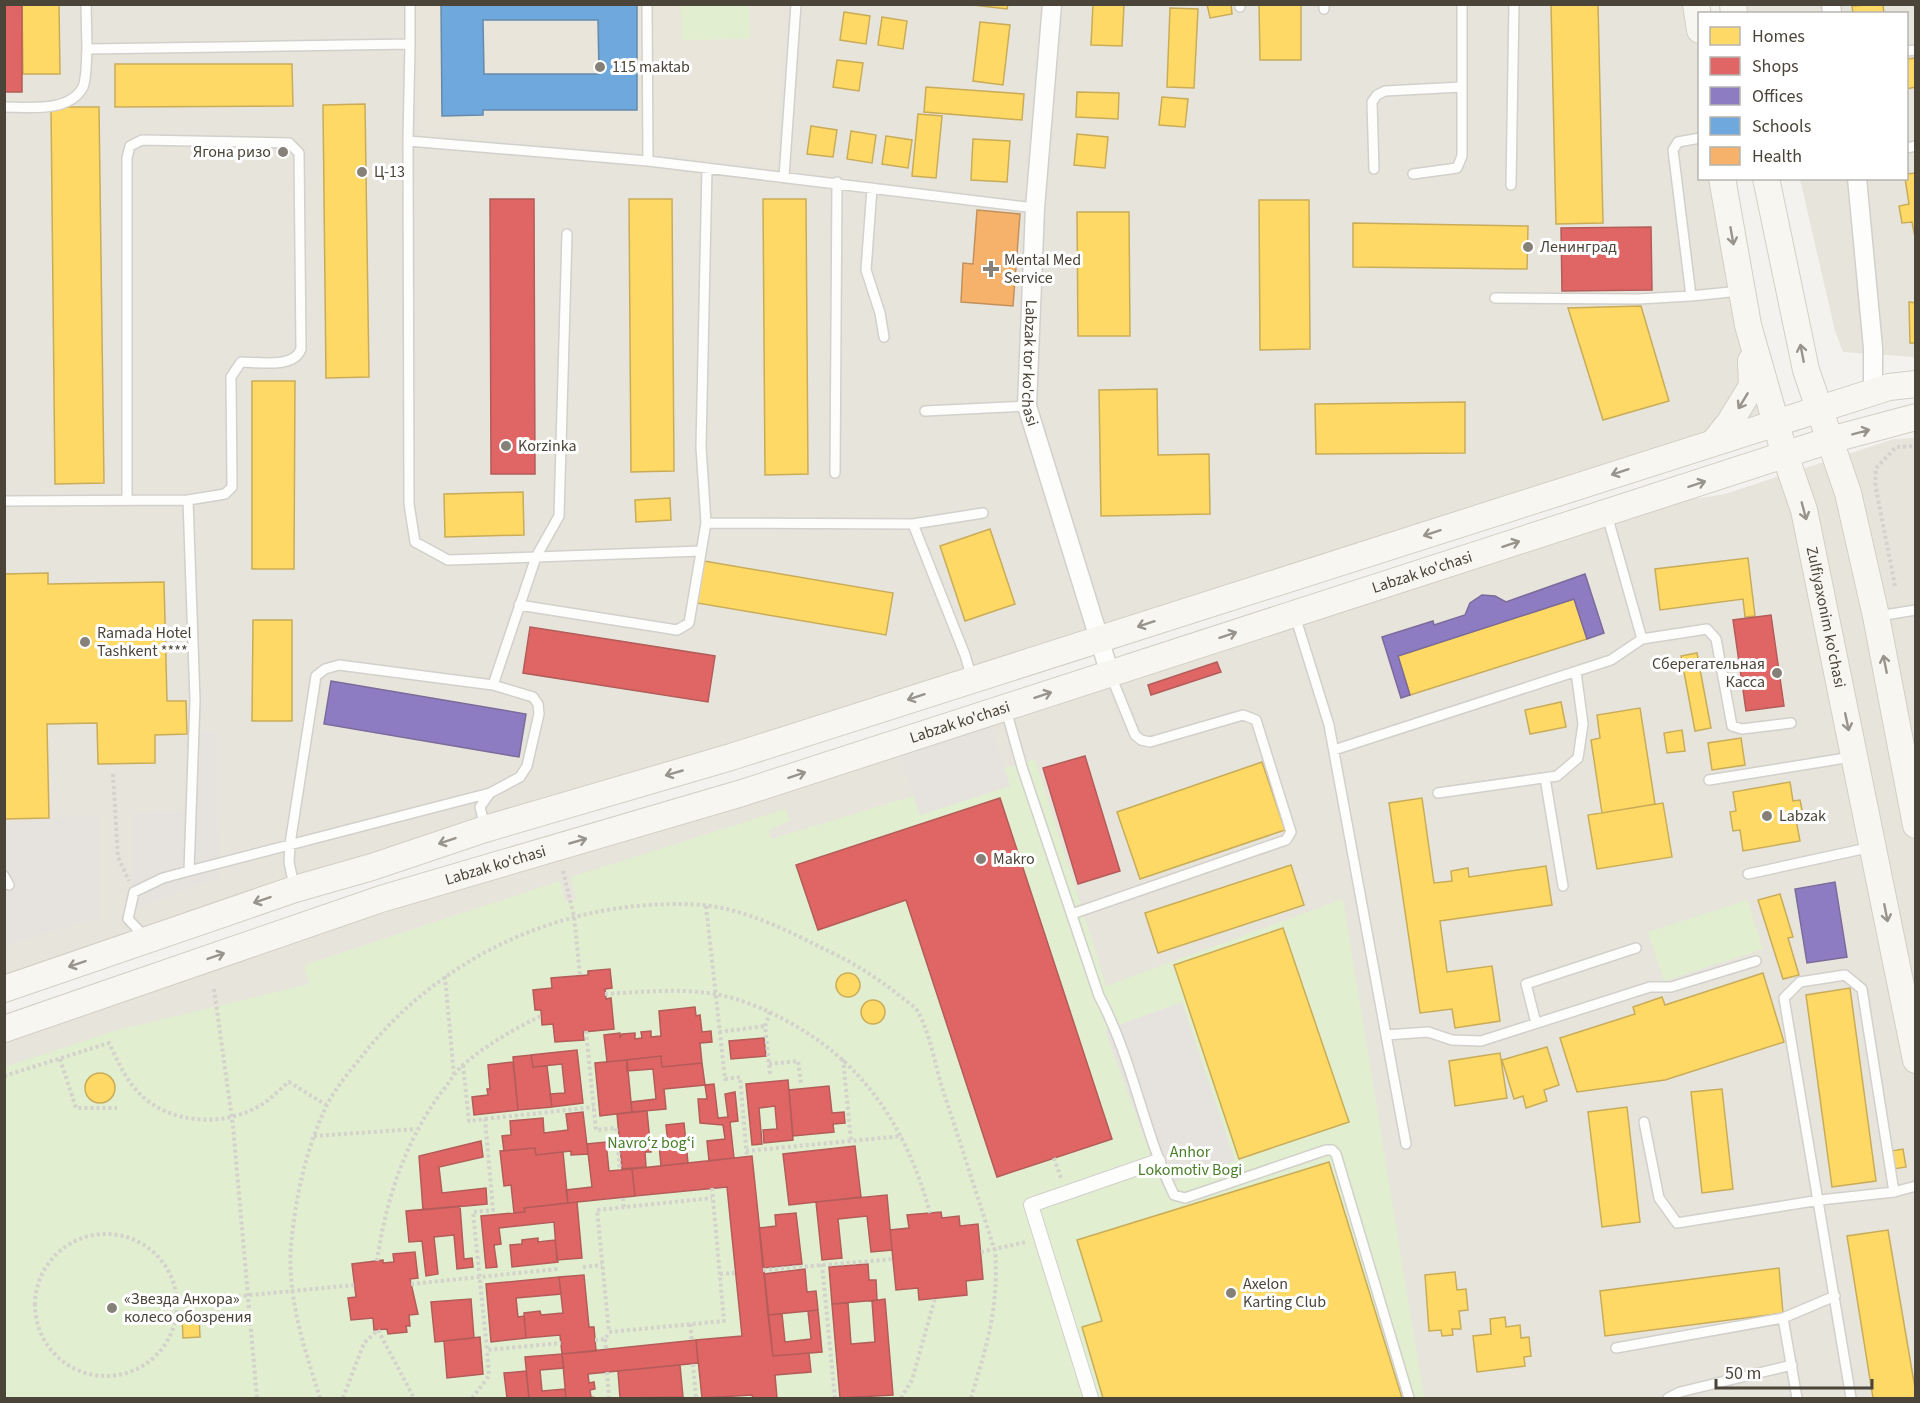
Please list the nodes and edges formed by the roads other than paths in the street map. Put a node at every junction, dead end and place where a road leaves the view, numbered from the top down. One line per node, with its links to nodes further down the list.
1 (86, 4): 9 (lane)
2 (410, 4): 8 (lane)
3 (646, 4): 14 (lane)
4 (796, 4): 18 (lane)
5 (1052, 4): 25 (street, Labzak tor ko'chasi)
6 (1462, 4): 10 (lane)
7 (1514, 4): 23 (lane)
8 (411, 44): 9 (lane); 13 (lane)
9 (87, 49): 11 (lane)
10 (1462, 87): 16 (lane); 17 (lane)
11 (4, 107)
12 (1698, 138): 28 (lane)
13 (408, 141): 14 (lane); 51 (lane)
14 (648, 161): 15 (lane)
15 (707, 168): 18 (lane); 48 (lane)
16 (1374, 169)
17 (1413, 174)
18 (784, 177): 22 (lane)
19 (1722, 180): 27 (main road, Zulfiyaxonim ko'chasi, one-way to 27)
20 (1766, 180): 35 (main road, one-way to 20)
21 (1857, 180): 33 (street)
22 (837, 182): 24 (lane); 42 (lane)
23 (1512, 185)
24 (872, 188): 25 (lane); 31 (lane)
25 (1035, 208): 34 (street, Labzak tor ko'chasi)
26 (567, 234): 51 (lane)
27 (1742, 291): 28 (lane); 30 (main road, Zulfiyaxonim ko'chasi)
28 (1691, 296): 29 (lane)
29 (1495, 298)
30 (1748, 325): 38 (main road, Zulfiyaxonim ko'chasi); 40 (main road, one-way to 40)
31 (884, 337)
32 (1916, 384): 33 (main road, Labzak ko'chasi)
33 (1873, 392): 35 (main road, Labzak ko'chasi)
34 (1027, 406): 36 (lane); 56 (street, Labzak tor ko'chasi)
35 (1820, 408): 38 (main road, Labzak ko'chasi); 39 (main road)
36 (925, 411)
37 (1916, 417): 39 (main road, Labzak ko'chasi, one-way to 37)
38 (1775, 422): 40 (main road, Labzak ko'chasi); 41 (main road, Zulfiyaxonim ko'chasi)
39 (1830, 440): 41 (main road, Labzak ko'chasi); 55 (main road)
40 (1714, 442): 56 (main road, Labzak ko'chasi, one-way to 56)
41 (1785, 455): 47 (main road, Labzak ko'chasi, one-way to 41); 65 (main road, Zulfiyaxonim ko'chasi, one-way to 65)
42 (835, 473)
43 (127, 500): 44 (lane); 44 (lane); 45 (lane)
44 (188, 500): 78 (lane)
45 (4, 501)
46 (983, 513): 49 (lane)
47 (1606, 513): 54 (main road, Labzak ko'chasi, one-way to 47); 57 (lane)
48 (706, 523): 49 (lane); 50 (lane)
49 (913, 524): 60 (lane)
50 (701, 550): 51 (lane); 52 (lane)
51 (536, 557): 52 (lane)
52 (519, 605): 61 (lane)
53 (1916, 610): 55 (lane)
54 (1294, 614): 59 (main road, Labzak ko'chasi, one-way to 54); 64 (lane)
55 (1888, 614): 69 (main road, one-way to 55)
56 (1098, 639): 59 (street, Labzak tor ko'chasi); 60 (main road, Labzak ko'chasi)
57 (1642, 639): 58 (lane); 63 (lane)
58 (1576, 672): 64 (lane); 67 (lane)
59 (1110, 674): 62 (main road, Labzak ko'chasi, one-way to 59); 83 (lane)
60 (972, 680): 66 (main road, Labzak ko'chasi, one-way to 66)
61 (493, 685): 70 (lane); 75 (lane)
62 (1005, 708): 71 (main road, Labzak ko'chasi, one-way to 62); 83 (lane)
63 (1791, 723)
64 (1334, 750): 90 (lane)
65 (1854, 756): 68 (lane); 76 (main road, Zulfiyaxonim ko'chasi)
66 (731, 757): 71 (main road); 74 (main road, Labzak ko'chasi, one-way to 74)
67 (1545, 778): 72 (lane); 80 (lane)
68 (1708, 780)
69 (1912, 788): 73 (main road)
70 (490, 793): 74 (lane); 75 (lane)
71 (742, 793): 82 (main road, Labzak ko'chasi, one-way to 71)
72 (1438, 793)
73 (1916, 825)
74 (485, 829): 77 (main road, Labzak ko'chasi, one-way to 77)
75 (290, 844): 78 (lane); 81 (lane)
76 (1873, 847): 79 (lane); 91 (main road, Zulfiyaxonim ko'chasi, one-way to 91)
77 (372, 867): 81 (main road, Labzak ko'chasi); 82 (main road)
78 (189, 871): 84 (lane)
79 (1748, 874)
80 (1563, 885)
81 (295, 889): 84 (main road, Labzak ko'chasi, one-way to 84)
82 (381, 899): 89 (main road, Labzak ko'chasi, one-way to 82)
83 (1072, 914): 94 (lane)
84 (147, 940): 87 (main road, Labzak ko'chasi, one-way to 87)
85 (1636, 948): 88 (lane)
86 (1756, 961): 88 (lane)
87 (4, 989)
88 (1536, 1023): 90 (lane)
89 (4, 1029)
90 (1386, 1035): 93 (lane)
91 (1916, 1060)
92 (1644, 1122): 97 (lane)
93 (1406, 1144)
94 (1158, 1161): 102 (street); 103 (lane)
95 (1916, 1186): 96 (lane)
96 (1894, 1192): 97 (lane); 97 (lane)
97 (1820, 1200): 98 (lane)
98 (1835, 1296): 99 (lane); 106 (lane)
99 (1783, 1318): 100 (lane); 101 (lane)
100 (1616, 1348)
101 (1792, 1365): 104 (lane); 105 (lane)
102 (1091, 1398)
103 (1409, 1398)
104 (1668, 1398)
105 (1797, 1398)
106 (1851, 1398)

